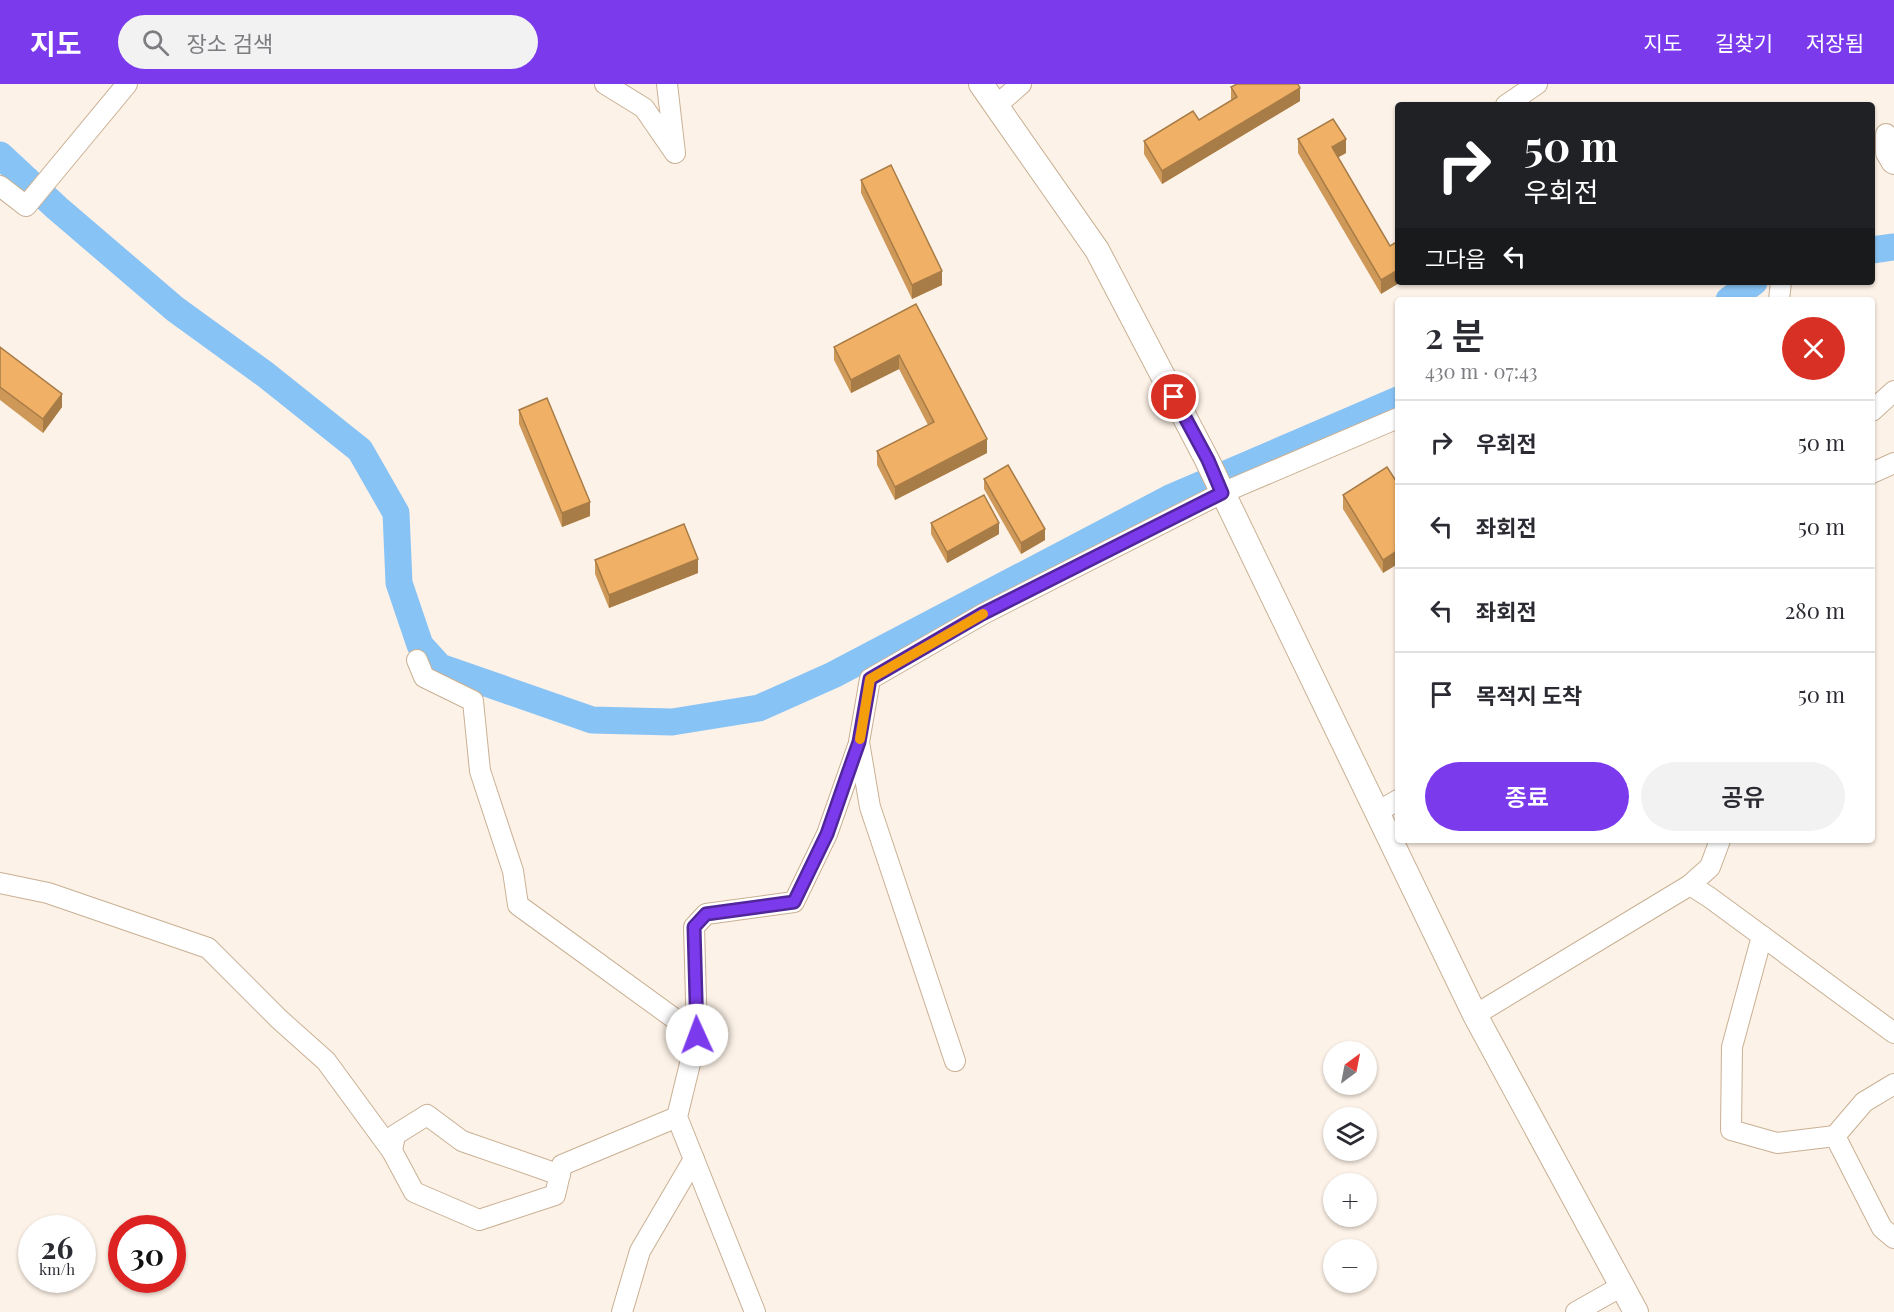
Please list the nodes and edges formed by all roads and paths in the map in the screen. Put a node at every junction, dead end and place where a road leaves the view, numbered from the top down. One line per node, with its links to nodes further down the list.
1 (127, 84): 11 (street)
2 (604, 84): 3 (street)
3 (667, 84)
4 (981, 84): 8 (main road)
5 (1022, 84): 8 (street)
6 (1537, 84): 7 (street)
7 (1510, 102)
8 (997, 105): 17 (main road)
9 (1886, 134): 10 (street)
10 (1894, 164)
11 (0, 186)
12 (1894, 391): 13 (street)
13 (1875, 408)
14 (1395, 419): 17 (street)
15 (1894, 463): 16 (street)
16 (1875, 472)
17 (1222, 492): 19 (street); 21 (main road)
18 (417, 660): 28 (street)
19 (859, 742): 28 (street); 29 (street)
20 (1395, 802): 21 (street)
21 (1377, 812): 26 (main road)
22 (1719, 843): 24 (street)
23 (0, 883): 33 (street)
24 (1690, 885): 25 (street); 26 (street)
25 (1762, 936): 27 (street); 32 (street)
26 (1474, 1015): 37 (main road)
27 (1894, 1033)
28 (697, 1035): 31 (street)
29 (955, 1061)
30 (1894, 1084): 32 (street)
31 (676, 1117): 34 (street); 35 (street)
32 (1835, 1136): 36 (street)
33 (392, 1151): 35 (street); 35 (street)
34 (694, 1159): 38 (street); 39 (street)
35 (560, 1175)
36 (1894, 1238)
37 (1622, 1286): 40 (street); 41 (main road)
38 (622, 1312)
39 (755, 1312)
40 (1576, 1312)
41 (1636, 1312)

